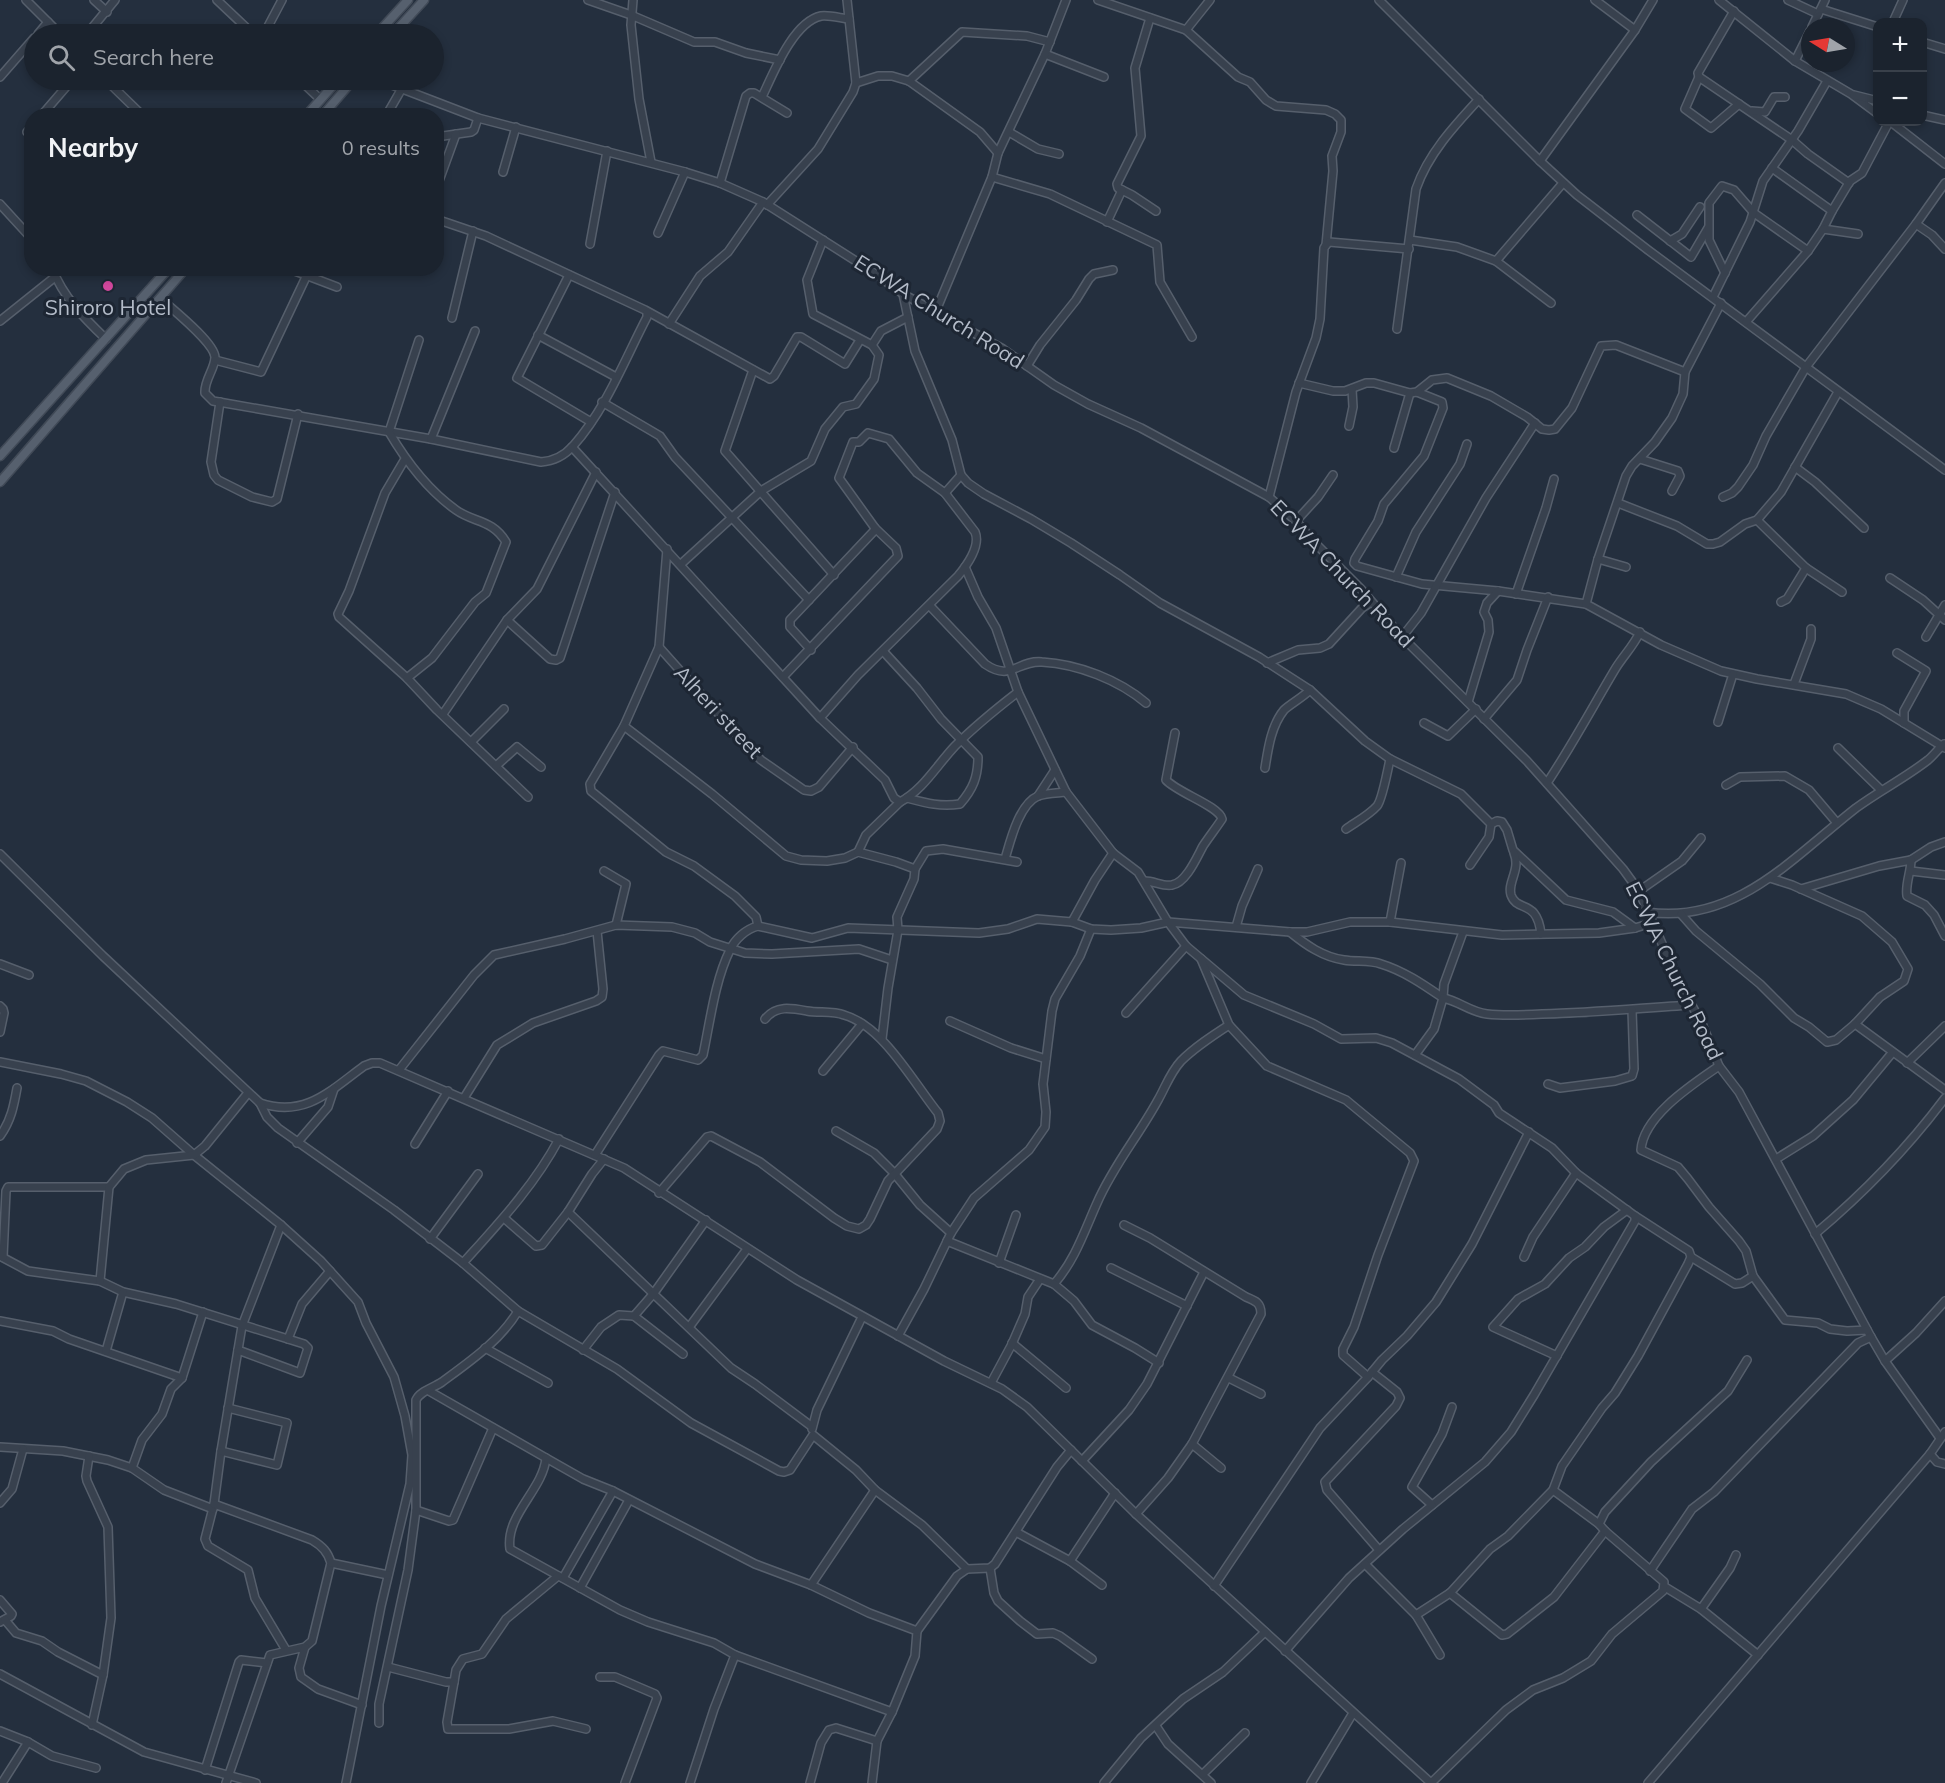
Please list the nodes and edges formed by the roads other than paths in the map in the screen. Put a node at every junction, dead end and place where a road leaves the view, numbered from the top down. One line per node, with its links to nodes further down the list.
1 (26, 0): 29 (street)
2 (94, 0): 23 (street)
3 (116, 0): 23 (street)
4 (217, 0): 31 (street)
5 (282, 0): 32 (street)
6 (408, 0): 33 (main road)
7 (424, 0): 34 (main road)
8 (588, 0): 24 (street)
9 (633, 0): 24 (street)
10 (847, 0): 28 (street)
11 (1066, 0): 38 (street)
12 (1098, 0): 25 (street)
13 (1210, 0): 36 (street)
14 (1379, 0): 62 (street)
15 (1595, 0): 37 (street)
16 (1653, 0): 37 (street)
17 (1788, 0): 22 (street)
18 (1825, 0): 22 (street)
19 (1903, 0): 27 (street)
20 (1722, 1): 21 (street)
21 (1734, 11): 45 (street); 48 (street)
22 (1820, 11): 26 (street); 35 (street)
23 (107, 12): 30 (street)
24 (631, 15): 44 (street); 87 (street)
25 (1150, 18): 36 (street); 98 (street)
26 (1816, 18)
27 (1895, 18)
28 (849, 19): 44 (street); 51 (street)
29 (48, 22)
30 (96, 24)
31 (242, 24)
32 (269, 24)
33 (386, 24)
34 (402, 24)
35 (1873, 26)
36 (1186, 30): 119 (street)
37 (1635, 30): 86 (street)
38 (1050, 42): 43 (street); 49 (street)
39 (1927, 43): 42 (street)
40 (24, 49): 46 (street)
41 (1801, 50): 45 (street)
42 (1945, 50)
43 (1045, 54): 47 (street); 79 (street)
44 (780, 60): 59 (street)
45 (1796, 60): 50 (street)
46 (0, 77)
47 (1104, 77)
48 (1699, 77): 64 (street); 64 (street)
49 (909, 81): 51 (street); 84 (street)
50 (1827, 81): 58 (street); 82 (street)
51 (856, 83): 99 (street)
52 (63, 90): 65 (street)
53 (116, 90): 66 (street)
54 (311, 90): 61 (street)
55 (329, 90): 61 (main road)
56 (344, 90): 68 (main road)
57 (401, 90): 69 (street); 74 (street, ECWA Church Road)
58 (1851, 94): 63 (street); 70 (street)
59 (762, 97): 72 (street); 94 (street)
60 (1785, 97): 71 (street)
61 (320, 99): 67 (main road)
62 (1479, 99): 86 (street); 116 (street)
63 (1873, 100)
64 (1739, 104): 71 (street)
65 (48, 108)
66 (134, 108)
67 (313, 108)
68 (329, 108)
69 (391, 108)
70 (1873, 110)
71 (1750, 111): 82 (street)
72 (787, 113)
73 (1927, 115): 75 (street)
74 (478, 118): 78 (street, ECWA Church Road); 80 (street)
75 (1945, 120)
76 (1888, 126): 96 (street)
77 (1895, 126): 88 (street)
78 (516, 127): 83 (street, ECWA Church Road); 91 (street)
79 (1009, 132): 84 (street); 85 (street)
80 (456, 134): 81 (street); 89 (street)
81 (444, 136)
82 (1792, 140): 90 (street); 96 (street)
83 (607, 151): 87 (street, ECWA Church Road); 118 (street)
84 (998, 153): 93 (street)
85 (1059, 154)
86 (1540, 161): 95 (street)
87 (651, 162): 92 (street, ECWA Church Road)
88 (1945, 164)
89 (444, 167)
90 (1772, 168): 102 (street); 104 (street)
91 (503, 172)
92 (685, 172): 94 (street, ECWA Church Road); 113 (street)
93 (992, 177): 107 (street); 138 (street)
94 (720, 183): 99 (street, ECWA Church Road)
95 (1563, 183): 123 (street); 133 (street)
96 (1849, 183): 102 (street)
97 (1945, 183): 108 (street)
98 (1122, 190): 103 (street); 107 (street)
99 (765, 203): 115 (street, ECWA Church Road); 143 (street)
100 (0, 204): 111 (street)
101 (1701, 207): 117 (street)
102 (1832, 210): 110 (street)
103 (1156, 211)
104 (1754, 213): 109 (street); 122 (street); 125 (street)
105 (1637, 215): 117 (street)
106 (444, 222): 112 (street)
107 (1107, 222): 147 (street)
108 (1916, 224): 121 (street); 154 (street)
109 (1709, 226): 117 (street); 125 (street)
110 (1822, 229): 114 (street); 122 (street)
111 (24, 230)
112 (474, 231): 126 (street); 140 (street)
113 (658, 233)
114 (1858, 234)
115 (823, 240): 132 (street, ECWA Church Road); 150 (street)
116 (1410, 240): 120 (street); 123 (street)
117 (1670, 241)
118 (590, 244)
119 (1326, 245): 120 (street); 158 (street)
120 (1408, 249): 144 (street)
121 (1945, 249)
122 (1808, 251): 142 (street)
123 (1496, 261): 135 (street)
124 (1113, 270): 153 (street)
125 (1725, 273): 133 (street)
126 (569, 275): 137 (street); 146 (street)
127 (162, 276): 148 (main road)
128 (179, 276): 134 (main road)
129 (55, 277): 141 (street); 148 (street)
130 (306, 277): 131 (street); 152 (street)
131 (337, 287)
132 (903, 294): 138 (street, ECWA Church Road); 139 (street)
133 (1713, 297): 136 (street)
134 (160, 298): 152 (street); 182 (main road)
135 (1551, 303)
136 (1721, 303): 142 (street); 156 (street)
137 (647, 313): 143 (street); 157 (street)
138 (935, 313): 153 (street, ECWA Church Road)
139 (908, 317): 151 (street); 179 (street)
140 (452, 318)
141 (0, 321)
142 (1746, 322): 154 (street)
143 (669, 324): 155 (street)
144 (1397, 329)
145 (475, 331): 169 (street)
146 (538, 335): 157 (street); 165 (street)
147 (1192, 337)
148 (106, 339): 173 (main road)
149 (420, 340): 168 (street)
150 (860, 340): 151 (street); 155 (street)
151 (872, 345): 183 (street)
152 (215, 360): 162 (street)
153 (1027, 366): 188 (street, ECWA Church Road)
154 (1806, 367): 160 (street); 187 (street)
155 (753, 370): 183 (street)
156 (1685, 372): 166 (street); 175 (street)
157 (616, 377): 163 (street)
158 (1299, 383): 159 (street); 188 (street)
159 (1352, 388): 161 (street); 167 (street)
160 (1838, 392): 176 (street); 177 (street)
161 (1413, 393): 166 (street); 172 (street); 197 (street)
162 (220, 402): 164 (street); 164 (street)
163 (602, 402): 165 (street); 190 (street)
164 (298, 414): 168 (street)
165 (591, 422): 171 (street)
166 (1535, 423): 206 (street)
167 (1349, 426)
168 (389, 432): 169 (street); 174 (street)
169 (431, 439): 171 (street)
170 (1467, 444): 204 (street)
171 (572, 447): 178 (street)
172 (1394, 448)
173 (0, 456)
174 (405, 459): 231 (street); 231 (street)
175 (1640, 459): 184 (street); 189 (street)
176 (1795, 467): 191 (street); 194 (street)
177 (1945, 470)
178 (596, 472): 185 (street); 218 (street)
179 (961, 475): 186 (street); 227 (street)
180 (1333, 475): 192 (street)
181 (1554, 479): 209 (street)
182 (0, 482)
183 (761, 491): 190 (street); 203 (street)
184 (1672, 491)
185 (615, 492): 195 (street); 218 (street)
186 (945, 493): 193 (street); 199 (street)
187 (1723, 496)
188 (1269, 497): 192 (street, ECWA Church Road)
189 (1618, 503): 191 (street); 196 (street)
190 (731, 517): 198 (street); 211 (street)
191 (1757, 520): 202 (street)
192 (1296, 521): 200 (street, ECWA Church Road)
193 (875, 528): 203 (street); 224 (street)
194 (1864, 528)
195 (667, 549): 198 (street); 223 (street)
196 (1598, 559): 201 (street); 214 (street)
197 (1354, 563): 200 (street); 204 (street)
198 (681, 564): 230 (street)
199 (965, 567): 216 (street); 228 (street)
200 (1338, 567): 212 (street, ECWA Church Road)
201 (1626, 567)
202 (1806, 568): 208 (street); 213 (street)
203 (834, 575): 211 (street)
204 (1396, 577): 206 (street)
205 (1890, 578): 217 (street)
206 (1438, 585): 207 (street); 221 (street)
207 (1498, 591): 209 (street); 235 (street)
208 (1842, 592)
209 (1516, 594): 210 (street)
210 (1548, 597): 214 (street); 241 (street)
211 (809, 600): 224 (street)
212 (1371, 602): 221 (street, ECWA Church Road); 227 (street)
213 (1781, 602)
214 (1586, 604): 220 (street)
215 (1945, 605): 217 (street)
216 (930, 606): 225 (street); 228 (street)
217 (1942, 618): 222 (street)
218 (507, 620): 239 (street)
219 (1811, 629): 232 (street)
220 (1640, 632): 229 (street); 257 (street)
221 (1402, 637): 235 (street, ECWA Church Road)
222 (1926, 637)
223 (659, 647): 245 (street); 250 (street, Alheri street)
224 (811, 650): 230 (street)
225 (883, 651): 240 (street); 247 (street)
226 (1897, 653): 244 (street)
227 (1267, 663): 233 (street)
228 (1011, 670): 234 (street); 236 (street)
229 (1733, 674): 232 (street); 242 (street)
230 (783, 677): 240 (street)
231 (407, 678): 239 (street)
232 (1794, 684): 244 (street)
233 (1310, 690): 252 (street); 255 (street)
234 (1018, 692): 247 (street); 256 (street)
235 (1468, 702): 238 (street, ECWA Church Road)
236 (1146, 703)
237 (504, 709): 248 (street)
238 (1476, 709): 241 (street, ECWA Church Road); 243 (street)
239 (443, 714): 248 (street)
240 (820, 718): 250 (street)
241 (1485, 718): 257 (street, ECWA Church Road)
242 (1718, 722)
243 (1424, 723)
244 (1904, 723): 249 (street)
245 (624, 726): 270 (street); 294 (street)
246 (1175, 733): 284 (street)
247 (962, 740): 263 (street); 263 (street)
248 (471, 742): 253 (street)
249 (1944, 746): 259 (street)
250 (853, 747): 263 (street)
251 (1838, 748): 259 (street)
252 (1390, 759): 265 (street); 266 (street)
253 (496, 766): 254 (street); 262 (street)
254 (541, 767)
255 (1265, 768)
256 (1055, 770): 260 (street); 261 (street)
257 (1547, 783): 286 (street, ECWA Church Road)
258 (1726, 785): 264 (street)
259 (1881, 790): 264 (street)
260 (1066, 792): 261 (street); 271 (street)
261 (1038, 796): 273 (street)
262 (528, 797)
263 (903, 800): 270 (street)
264 (1837, 823): 283 (street)
265 (1491, 824): 269 (street); 277 (street)
266 (1346, 829)
267 (1701, 838): 286 (street)
268 (1945, 842): 274 (street)
269 (1513, 850): 296 (street); 302 (street)
270 (858, 852): 278 (street)
271 (1113, 853): 284 (street); 289 (street)
272 (0, 854): 336 (street)
273 (1005, 859): 275 (street); 278 (street)
274 (1911, 860): 281 (street); 285 (street)
275 (1017, 861)
276 (1401, 863): 291 (street)
277 (1470, 866)
278 (915, 869): 298 (street)
279 (1258, 869): 295 (street)
280 (604, 871): 293 (street)
281 (1911, 871): 282 (street); 303 (street)
282 (1945, 874)
283 (1770, 878): 285 (street); 288 (street)
284 (1145, 881): 290 (street)
285 (1801, 889): 318 (street)
286 (1639, 891): 287 (street, ECWA Church Road)
287 (1647, 912): 288 (street); 292 (street, ECWA Church Road)
288 (1681, 914): 318 (street)
289 (1072, 922): 297 (street); 298 (street)
290 (1168, 922): 295 (street); 297 (street); 304 (street)
291 (1390, 922): 300 (street); 301 (street)
292 (1652, 923): 296 (street); 311 (street, ECWA Church Road)
293 (616, 925): 299 (street); 305 (street)
294 (758, 926): 298 (street); 305 (street)
295 (1236, 927): 300 (street)
296 (1635, 928): 302 (street)
297 (1091, 929): 325 (street)
298 (898, 930): 307 (street)
299 (597, 931): 329 (street); 337 (street)
300 (1290, 932): 310 (street)
301 (1463, 932): 302 (street); 310 (street)
302 (1541, 934)
303 (1945, 936)
304 (1186, 946): 306 (street); 314 (street)
305 (730, 948): 307 (street); 347 (street)
306 (1200, 959): 319 (street); 324 (street)
307 (892, 960): 322 (street)
308 (0, 964): 309 (street)
309 (29, 975)
310 (1443, 998): 313 (street); 324 (street)
311 (1691, 1005): 313 (street); 328 (street, ECWA Church Road)
312 (0, 1006): 321 (street)
313 (1632, 1010): 331 (street)
314 (1126, 1013)
315 (765, 1019): 317 (street)
316 (950, 1021): 325 (street)
317 (862, 1024): 322 (street); 330 (street)
318 (1855, 1024): 323 (street)
319 (1229, 1025): 379 (street); 404 (street)
320 (1945, 1026): 327 (street)
321 (0, 1032)
322 (882, 1039): 350 (street)
323 (1892, 1053): 327 (street); 349 (street)
324 (1415, 1054): 341 (street)
325 (1046, 1059): 363 (street)
326 (0, 1062): 346 (street)
327 (1907, 1063): 334 (street)
328 (1719, 1066): 349 (street, ECWA Church Road); 376 (street)
329 (399, 1070): 333 (street); 335 (street)
330 (823, 1071)
331 (1548, 1084)
332 (17, 1088): 342 (street)
333 (334, 1088): 339 (street); 344 (street)
334 (1945, 1090)
335 (448, 1092): 337 (street); 345 (street)
336 (248, 1093): 339 (street); 346 (street)
337 (464, 1098): 343 (street)
338 (1945, 1098): 364 (street)
339 (260, 1103): 344 (street)
340 (836, 1131): 350 (street)
341 (1528, 1132): 351 (street); 404 (street)
342 (0, 1136)
343 (559, 1140): 347 (street); 359 (street)
344 (297, 1143): 365 (street)
345 (415, 1144)
346 (194, 1155): 353 (street); 361 (street)
347 (595, 1155): 348 (street)
348 (604, 1159): 354 (street); 356 (street)
349 (1776, 1159): 364 (street, ECWA Church Road)
350 (894, 1173): 354 (street); 363 (street)
351 (1576, 1173): 355 (street); 369 (street)
352 (478, 1174): 365 (street)
353 (109, 1187): 368 (street); 378 (street)
354 (660, 1192): 360 (street)
355 (1627, 1210): 358 (street); 400 (street)
356 (568, 1212): 359 (street); 381 (street)
357 (1016, 1215): 372 (street)
358 (1635, 1216): 370 (street); 400 (street)
359 (504, 1218): 371 (street)
360 (706, 1220): 367 (street); 381 (street)
361 (281, 1225): 374 (street); 389 (street)
362 (1124, 1225): 375 (street)
363 (951, 1233): 366 (street)
364 (1815, 1234): 391 (street, ECWA Church Road)
365 (430, 1239): 371 (street)
366 (947, 1240): 372 (street); 392 (street)
367 (747, 1249): 387 (street); 390 (street)
368 (2, 1257): 378 (street)
369 (1524, 1257)
370 (1690, 1257): 376 (street); 431 (street)
371 (463, 1263): 384 (street)
372 (999, 1263): 377 (street)
373 (1111, 1268): 383 (street)
374 (330, 1271): 393 (street); 451 (street)
375 (1204, 1272): 383 (street); 406 (street)
376 (1753, 1276): 391 (street)
377 (1040, 1279): 379 (street); 394 (street)
378 (100, 1281): 380 (street)
379 (1054, 1284): 403 (street)
380 (123, 1292): 385 (street); 398 (street)
381 (654, 1293): 386 (street); 390 (street)
382 (1945, 1300): 402 (street)
383 (1186, 1306): 403 (street)
384 (518, 1311): 395 (street); 397 (street)
385 (203, 1312): 389 (street); 405 (street)
386 (634, 1317): 397 (street); 399 (street)
387 (862, 1317): 392 (street); 414 (street)
388 (0, 1321): 398 (street)
389 (242, 1326): 393 (street); 396 (street)
390 (690, 1326): 414 (street)
391 (1869, 1334): 402 (street, ECWA Church Road); 450 (street)
392 (898, 1336): 408 (street)
393 (288, 1339): 396 (street)
394 (1012, 1343): 408 (street); 409 (street)
395 (485, 1348): 407 (street); 410 (street)
396 (238, 1350): 413 (street)
397 (583, 1350): 416 (street)
398 (106, 1351): 405 (street)
399 (683, 1354)
400 (1557, 1356): 436 (street)
401 (1747, 1360): 440 (street)
402 (1885, 1361): 417 (street, ECWA Church Road)
403 (1159, 1363): 426 (street)
404 (1370, 1375): 443 (street); 455 (street)
405 (182, 1378): 428 (street)
406 (1228, 1378): 411 (street); 418 (street)
407 (548, 1383)
408 (991, 1383): 421 (street)
409 (1065, 1388)
410 (429, 1391): 415 (street); 438 (street)
411 (1261, 1394)
412 (1452, 1407): 436 (street)
413 (228, 1408): 422 (street); 422 (street)
414 (812, 1426): 416 (street)
415 (493, 1428): 425 (street); 438 (street)
416 (813, 1435): 430 (street)
417 (1943, 1435): 423 (street)
418 (1192, 1444): 429 (street); 439 (street)
419 (0, 1447): 420 (street)
420 (23, 1449): 424 (street); 435 (street)
421 (1071, 1450): 426 (street); 442 (street)
422 (221, 1451): 437 (street)
423 (1930, 1454): 427 (street); 470 (street)
424 (89, 1456): 428 (street); 475 (street)
425 (546, 1458): 432 (street); 452 (street)
426 (1082, 1461): 433 (street)
427 (1945, 1464)
428 (132, 1468): 437 (street)
429 (1221, 1468)
430 (875, 1490): 449 (street); 453 (street)
431 (1553, 1490): 440 (street); 458 (street)
432 (613, 1491): 434 (street); 452 (street)
433 (1115, 1493): 439 (street); 445 (street)
434 (629, 1500): 453 (street); 457 (street)
435 (0, 1503)
436 (1432, 1505): 443 (street)
437 (213, 1506): 446 (street); 466 (street)
438 (416, 1510): 473 (street)
439 (1136, 1514): 455 (street)
440 (1599, 1524): 441 (street)
441 (1605, 1531): 450 (street); 458 (street)
442 (1016, 1532): 445 (street); 448 (street)
443 (1379, 1550): 447 (street)
444 (1736, 1555): 460 (street)
445 (1070, 1561): 454 (street)
446 (331, 1563): 451 (street); 465 (street)
447 (1365, 1564): 461 (street); 467 (street)
448 (990, 1568): 449 (street); 471 (street)
449 (967, 1569): 463 (street)
450 (1650, 1571): 456 (street)
451 (388, 1575): 478 (street)
452 (561, 1577): 457 (street); 477 (street)
453 (811, 1585): 463 (street)
454 (1102, 1585)
455 (1214, 1586): 464 (street)
456 (1665, 1587): 460 (street); 503 (street)
457 (580, 1588): 468 (street)
458 (1450, 1593): 461 (street)
459 (0, 1600): 462 (street)
460 (1701, 1609): 470 (street)
461 (1416, 1615): 469 (street)
462 (2, 1621): 475 (street)
463 (917, 1631): 479 (street)
464 (1264, 1632): 467 (street); 483 (street)
465 (305, 1647): 466 (street); 478 (street)
466 (286, 1650): 472 (street)
467 (1285, 1651): 480 (street)
468 (735, 1655): 479 (street); 497 (street)
469 (1440, 1655)
470 (1758, 1655): 504 (street)
471 (1092, 1659)
472 (267, 1663): 490 (street); 492 (street)
473 (388, 1668): 477 (street); 481 (street)
474 (0, 1674): 482 (street)
475 (103, 1675): 482 (street)
476 (600, 1677): 496 (street)
477 (454, 1682): 484 (street)
478 (362, 1705): 495 (street)
479 (892, 1712): 487 (street)
480 (1353, 1713): 502 (street); 503 (street)
481 (379, 1723)
482 (92, 1725): 490 (street)
483 (1155, 1726): 491 (street); 500 (street)
484 (586, 1729)
485 (0, 1731): 488 (street)
486 (1245, 1734): 491 (street)
487 (877, 1741): 498 (street); 499 (street)
488 (28, 1742): 489 (street); 493 (street)
489 (96, 1768)
490 (205, 1770): 492 (street)
491 (1203, 1774): 501 (street)
492 (227, 1779): 494 (street)
493 (2, 1783)
494 (256, 1783)
495 (346, 1783)
496 (625, 1783)
497 (690, 1783)
498 (810, 1783)
499 (872, 1783)
500 (1104, 1783)
501 (1211, 1783)
502 (1311, 1783)
503 (1431, 1783)
504 (1648, 1783)

